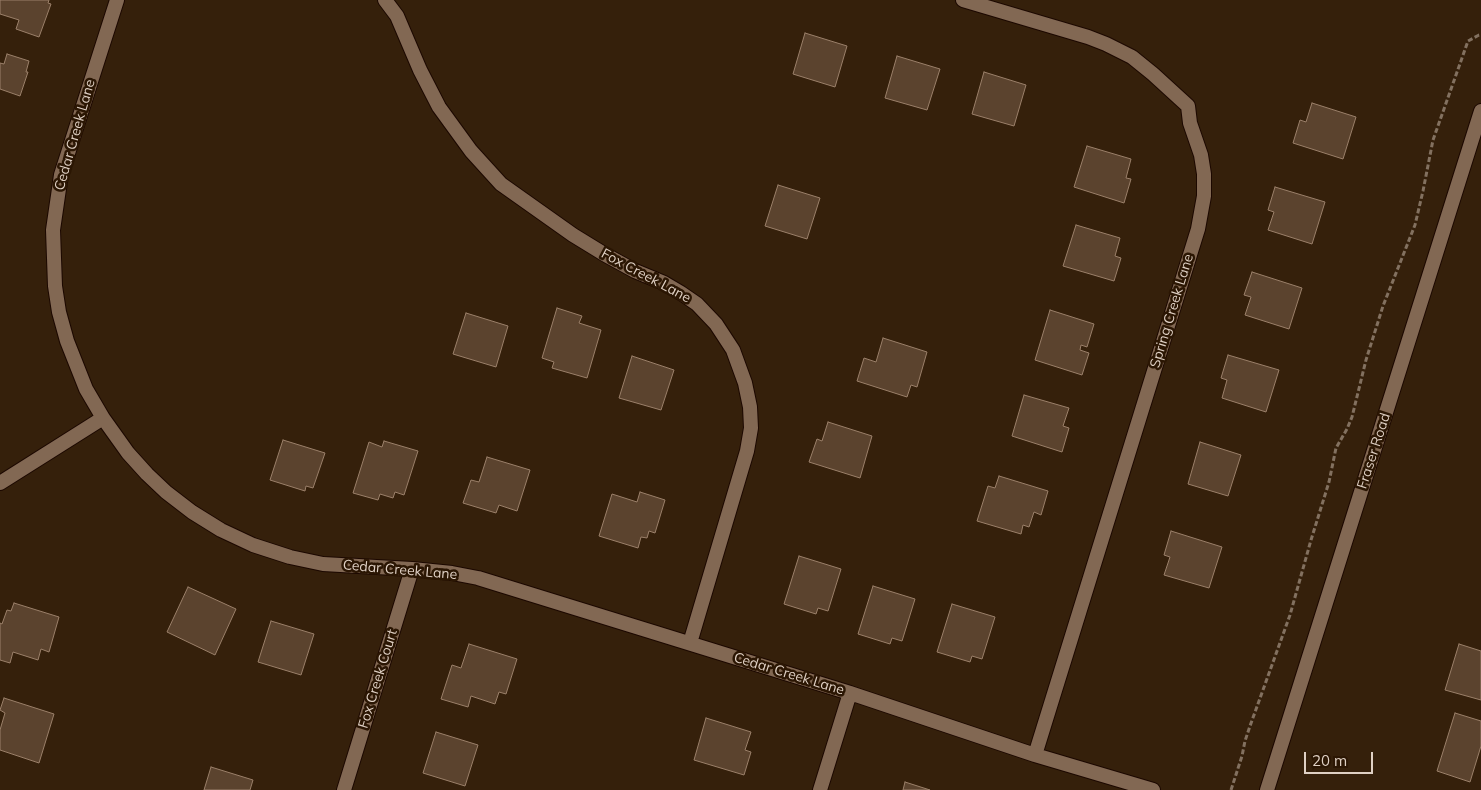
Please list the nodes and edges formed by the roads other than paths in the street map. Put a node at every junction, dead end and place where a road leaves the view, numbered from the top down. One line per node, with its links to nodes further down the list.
1 (117, 0): 5 (street, Cedar Creek Lane)
2 (385, 0): 8 (street, Fox Creek Lane)
3 (963, 0): 10 (street, Spring Creek Lane)
4 (1481, 111): 14 (street, Fraser Road)
5 (103, 418): 6 (street); 7 (street, Cedar Creek Lane)
6 (0, 482)
7 (412, 569): 8 (street, Cedar Creek Lane); 11 (street, Fox Creek Court)
8 (690, 643): 9 (street, Cedar Creek Lane)
9 (850, 693): 10 (street, Cedar Creek Lane); 12 (street)
10 (1035, 755): 13 (street, Cedar Creek Lane)
11 (344, 790)
12 (820, 790)
13 (1153, 790)
14 (1267, 790)

